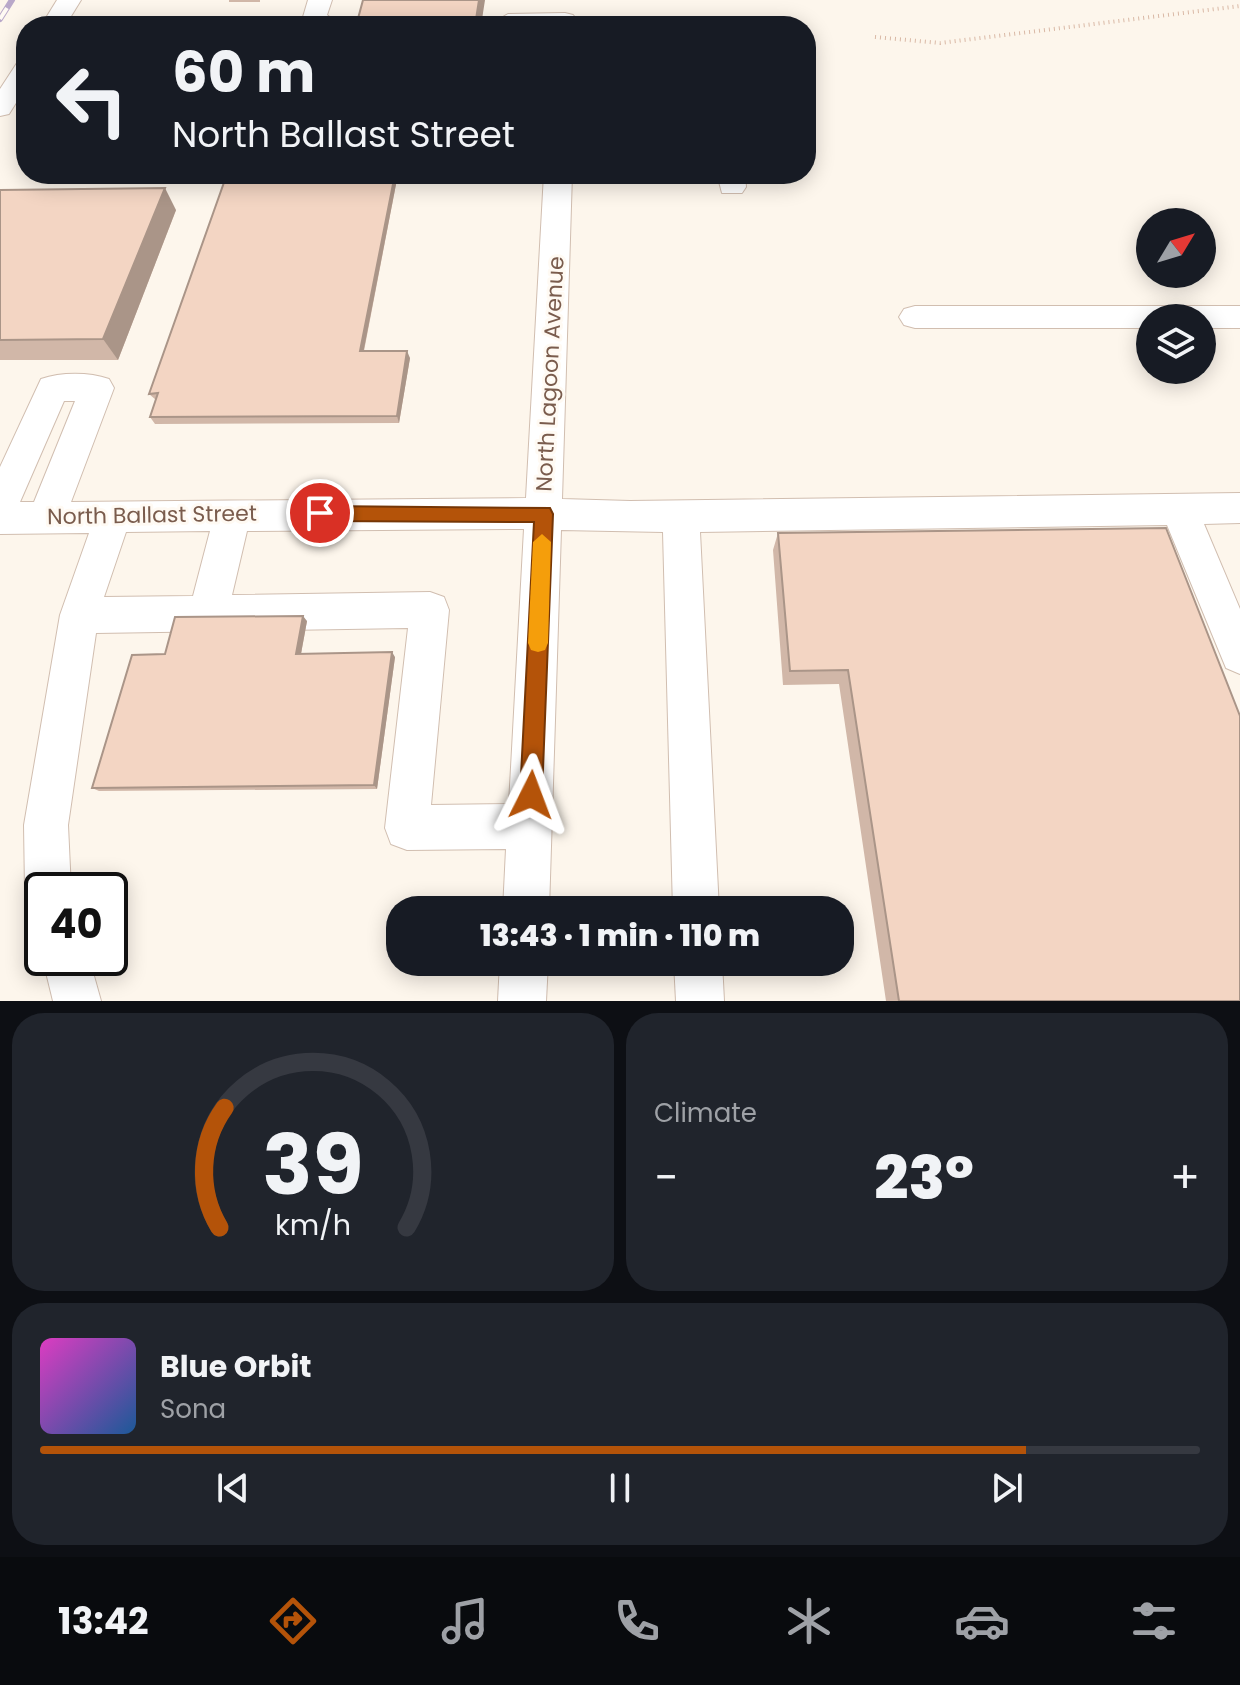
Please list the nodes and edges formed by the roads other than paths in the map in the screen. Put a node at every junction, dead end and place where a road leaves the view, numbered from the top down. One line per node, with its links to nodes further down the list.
1 (566, 15): 2 (street)
2 (509, 16)
3 (16, 83): 4 (street)
4 (0, 108)
5 (558, 184): 12 (street, North Lagoon Avenue)
6 (915, 317): 7 (street)
7 (1240, 317)
8 (0, 506): 15 (street)
9 (1240, 508): 10 (street, North Ballast Street)
10 (1179, 509): 14 (street, North Ballast Street); 19 (street)
11 (233, 514): 12 (street, North Ballast Street); 13 (street, North Ballast Street); 17 (street)
12 (543, 514): 14 (street, North Ballast Street); 20 (street, North Lagoon Avenue)
13 (113, 515): 15 (street, North Ballast Street); 18 (street)
14 (681, 515): 23 (street)
15 (47, 516): 16 (street, North Ballast Street)
16 (0, 518)
17 (208, 613): 18 (street); 20 (street)
18 (79, 615): 21 (street)
19 (1240, 655)
20 (529, 826): 22 (street, North Lagoon Avenue)
21 (47, 872)
22 (526, 896)
23 (695, 896)
24 (70, 976): 27 (street)
25 (523, 976): 28 (street)
26 (699, 976): 29 (street)
27 (77, 1001)
28 (522, 1001)
29 (700, 1001)

